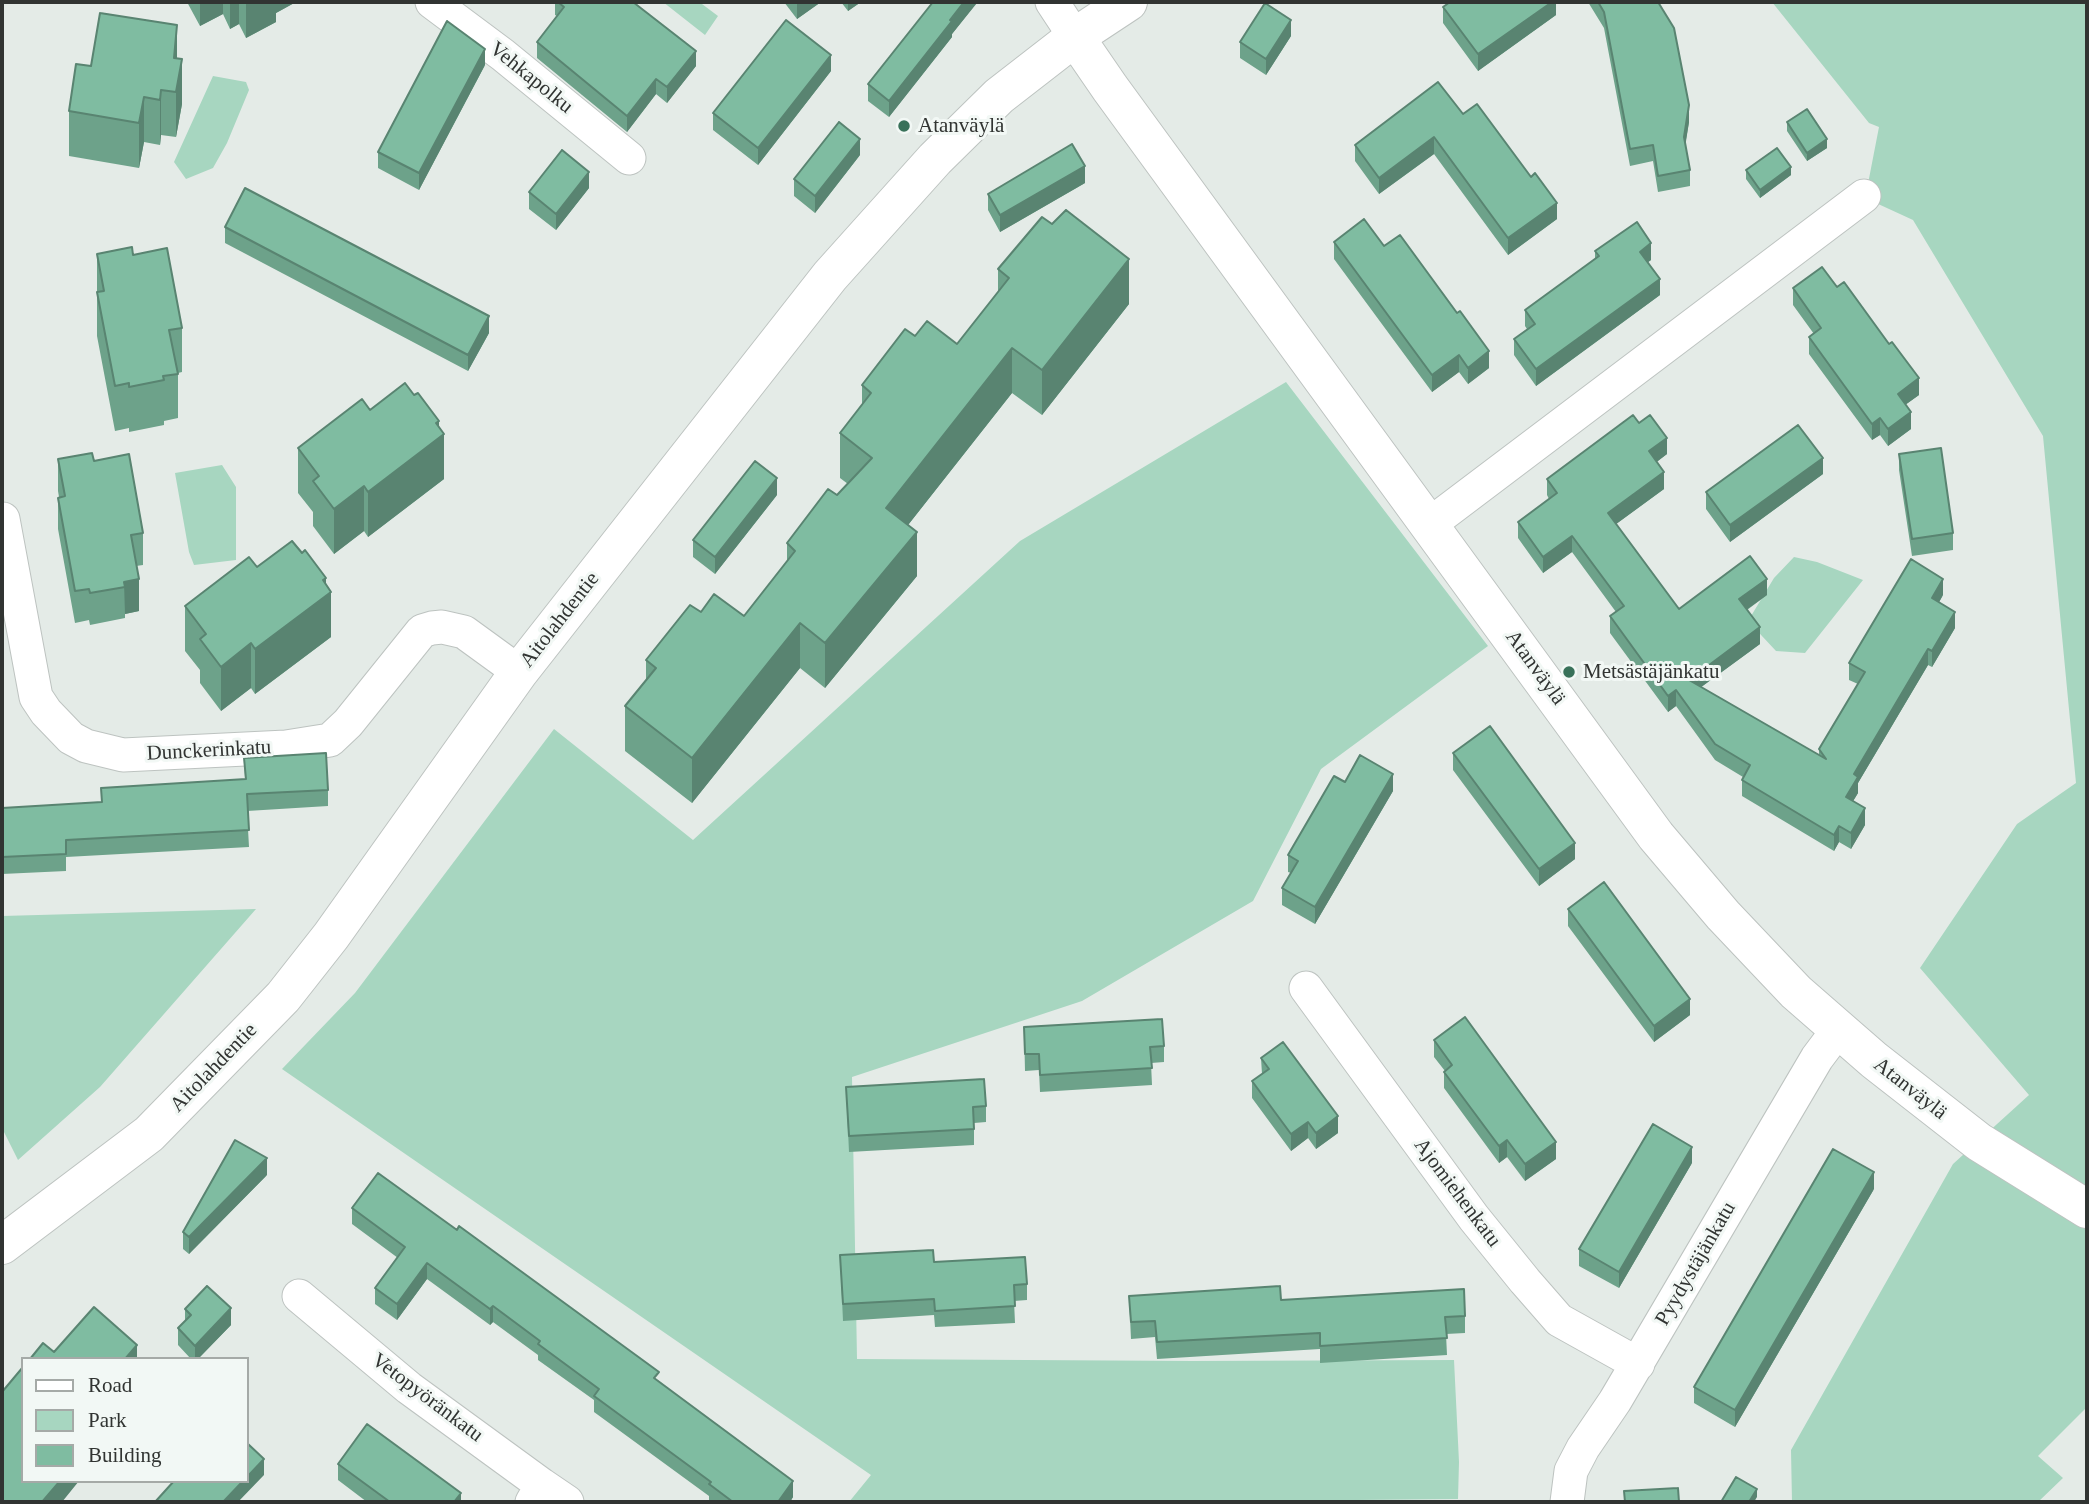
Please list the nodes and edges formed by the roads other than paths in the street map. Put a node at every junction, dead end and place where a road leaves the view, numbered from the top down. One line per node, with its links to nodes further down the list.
1 (432, 2): 5 (street, Vehkapolku)
2 (1052, 2): 4 (street)
3 (1128, 2): 4 (main road, Aitolahdentie)
4 (1075, 37): 8 (main road, Atanväylä); 9 (main road, Aitolahdentie)
5 (629, 158)
6 (1864, 196): 8 (street)
7 (4, 519): 9 (street, Dunckerinkatu)
8 (1430, 524): 11 (main road, Atanväylä)
9 (519, 672): 13 (main road, Aitolahdentie)
10 (1306, 988): 15 (street, Ajomiehenkatu)
11 (1838, 1030): 12 (main road, Atanväylä); 15 (street, Pyydystäjänkatu)
12 (2087, 1209)
13 (2, 1245)
14 (299, 1296): 16 (street, Vetopyöränkatu)
15 (1638, 1364): 17 (street, Pyydystäjänkatu)
16 (547, 1496)
17 (1567, 1502)

